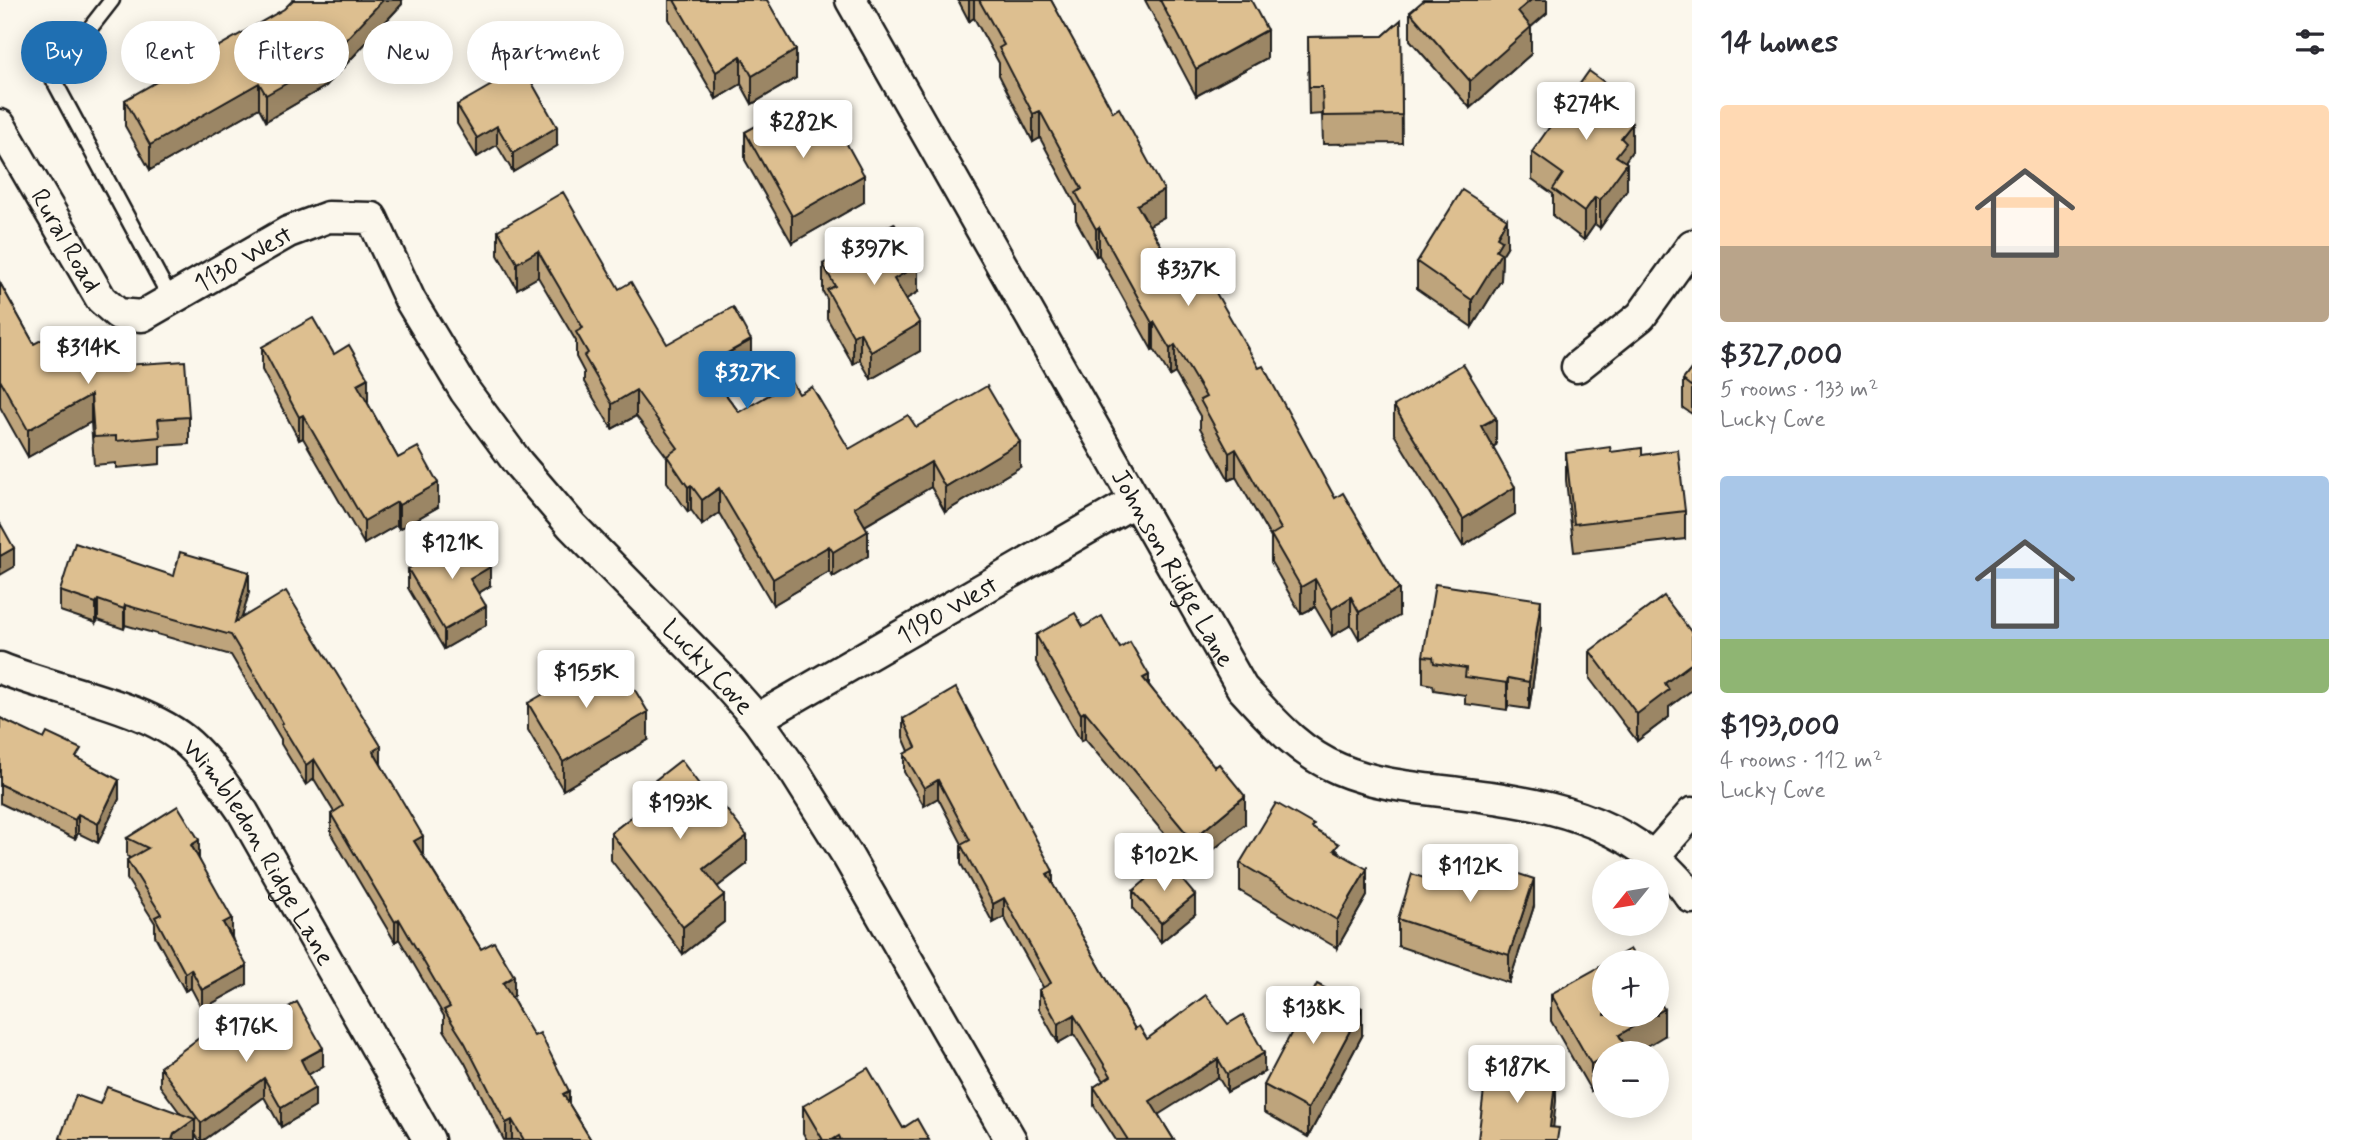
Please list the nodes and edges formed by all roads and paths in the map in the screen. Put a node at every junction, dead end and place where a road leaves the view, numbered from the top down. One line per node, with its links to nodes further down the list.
1 (112, 0): 6 (lane)
2 (851, 0): 9 (street, Johnson Ridge Lane)
3 (0, 124): 7 (street, Rural Road)
4 (372, 218): 6 (street, 1130 West); 11 (street, Lucky Cove)
5 (1692, 245): 8 (street)
6 (172, 301): 7 (street, 1130 West)
7 (118, 314)
8 (1577, 367)
9 (1135, 501): 11 (street, 1190 West); 13 (street, Johnson Ridge Lane)
10 (0, 668): 15 (street, Wimbledon Ridge Lane)
11 (757, 719): 16 (street, Lucky Cove)
12 (1692, 813): 13 (street)
13 (1655, 855): 14 (street, Johnson Ridge Lane)
14 (1692, 898)
15 (419, 1137)
16 (1011, 1140)

